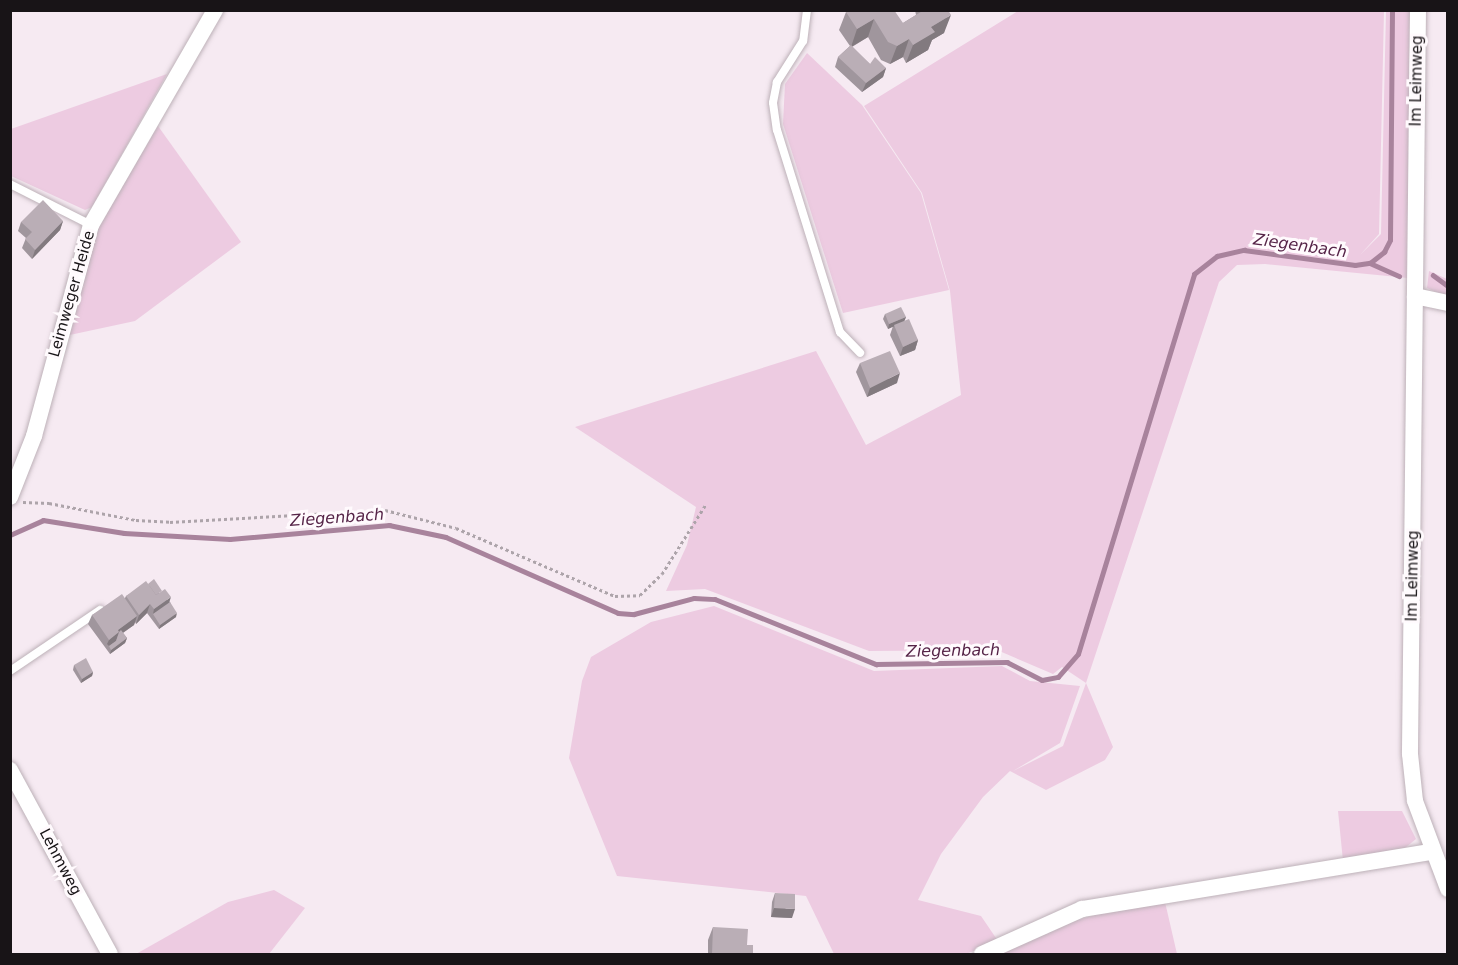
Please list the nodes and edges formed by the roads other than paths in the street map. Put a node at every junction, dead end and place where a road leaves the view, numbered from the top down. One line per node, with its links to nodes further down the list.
1 (215, 10): 5 (street, Leimweger Heide)
2 (807, 10): 8 (lane)
3 (1418, 10): 6 (street, Im Leimweg)
4 (10, 184): 5 (lane)
5 (91, 225): 9 (street, Leimweger Heide)
6 (1415, 296): 7 (street); 13 (street, Im Leimweg)
7 (1448, 303)
8 (860, 353)
9 (15, 499)
10 (100, 610): 11 (lane)
11 (10, 671)
12 (10, 770): 15 (street, Lehmweg)
13 (1431, 852): 14 (street, Im Leimweg); 16 (street)
14 (1448, 889)
15 (110, 954)
16 (982, 954)

